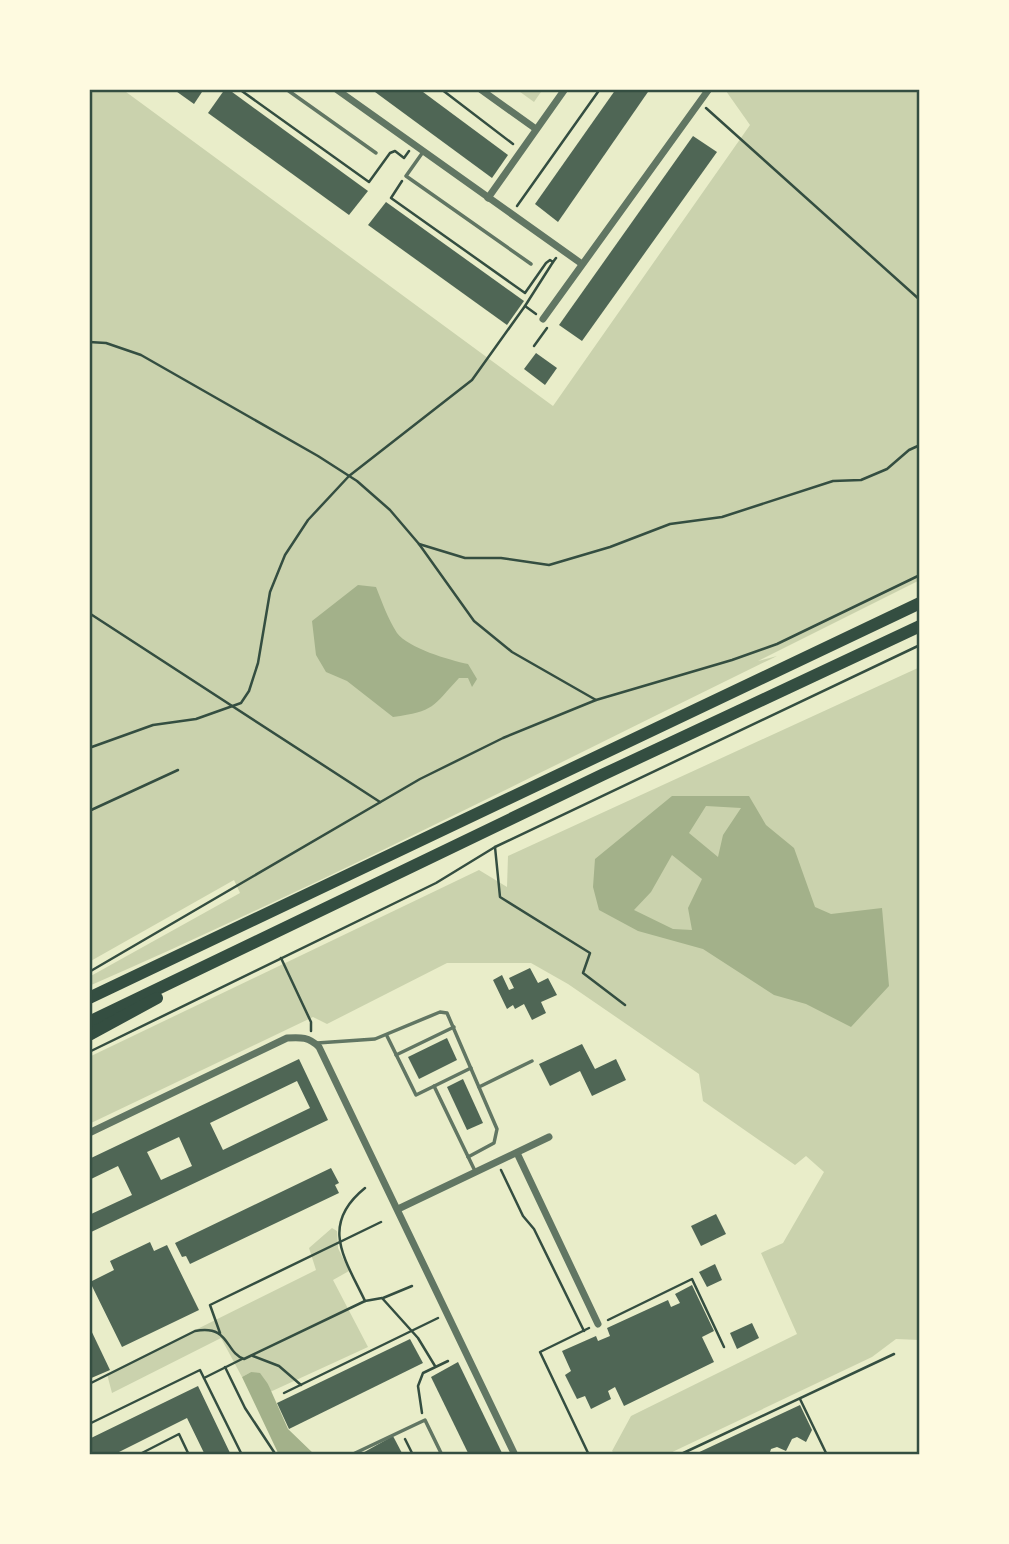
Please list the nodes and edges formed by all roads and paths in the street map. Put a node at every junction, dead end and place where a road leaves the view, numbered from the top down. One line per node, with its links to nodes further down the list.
1 (239, 89): 11 (path)
2 (286, 89): 14 (lane)
3 (336, 89): 11 (street)
4 (441, 89): 12 (path)
5 (480, 89): 10 (street)
6 (565, 89): 10 (street)
7 (600, 89): 17 (path)
8 (709, 89): 9 (street)
9 (700, 102): 21 (street); 22 (path)
10 (536, 129): 12 (street)
11 (414, 145): 13 (street)
12 (522, 150): 16 (street)
13 (423, 152): 15 (lane); 16 (street)
14 (376, 153)
15 (406, 176): 19 (path); 20 (lane)
16 (488, 198): 17 (street)
17 (512, 214): 21 (street)
18 (553, 262): 23 (path)
19 (546, 263)
20 (531, 264)
21 (582, 264): 24 (street)
22 (920, 300)
23 (524, 306): 24 (path); 27 (path)
24 (543, 318)
25 (89, 342): 27 (path)
26 (920, 445): 28 (path)
27 (349, 476): 28 (path); 35 (path)
28 (419, 544): 34 (path)
29 (919, 575): 34 (path)
30 (920, 603): 44 (highway)
31 (89, 613): 35 (path)
32 (920, 626): 41 (highway)
33 (920, 645): 40 (path)
34 (596, 700): 38 (path)
35 (234, 705): 36 (path); 38 (path)
36 (89, 748)
37 (178, 770): 39 (path)
38 (380, 802): 43 (path)
39 (89, 811)
40 (495, 847): 42 (path); 45 (path)
41 (296, 922): 46 (highway); 48 (highway)
42 (281, 958): 50 (path); 51 (path)
43 (89, 972)
44 (89, 996)
45 (625, 1005)
46 (89, 1021)
47 (454, 1027): 49 (lane); 52 (lane); 54 (lane)
48 (89, 1034)
49 (387, 1036): 50 (lane); 52 (lane)
50 (313, 1041): 57 (street); 64 (street)
51 (89, 1052)
52 (396, 1055): 55 (lane)
53 (532, 1061): 56 (lane)
54 (471, 1068): 55 (lane); 56 (lane)
55 (433, 1086): 60 (lane)
56 (479, 1087): 60 (lane)
57 (89, 1133)
58 (549, 1137): 59 (street)
59 (517, 1153): 61 (street); 71 (street)
60 (468, 1157): 62 (lane)
61 (497, 1163): 62 (street); 73 (path)
62 (476, 1172): 64 (street)
63 (365, 1188): 66 (path)
64 (398, 1209): 97 (street)
65 (381, 1222): 66 (path)
66 (339, 1242): 69 (path); 74 (path)
67 (412, 1286): 68 (path)
68 (382, 1298): 69 (path); 72 (path)
69 (365, 1301): 77 (path)
70 (429, 1322): 72 (path)
71 (598, 1324): 73 (path); 75 (path)
72 (411, 1331): 80 (path); 84 (path)
73 (584, 1331): 98 (path)
74 (221, 1334): 78 (path); 83 (path)
75 (724, 1347)
76 (894, 1354): 86 (path)
77 (252, 1355): 78 (path); 84 (path)
78 (242, 1359): 81 (path)
79 (448, 1361): 80 (path)
80 (435, 1366): 87 (path)
81 (225, 1367): 82 (path); 93 (path)
82 (204, 1378): 88 (path); 92 (path)
83 (89, 1384)
84 (301, 1385): 85 (path)
85 (284, 1393)
86 (800, 1399): 99 (path); 100 (path)
87 (425, 1420): 89 (lane); 96 (lane)
88 (89, 1424)
89 (401, 1431): 94 (lane); 95 (path)
90 (138, 1455): 91 (path)
91 (189, 1455)
92 (242, 1455)
93 (276, 1455)
94 (351, 1455)
95 (413, 1455)
96 (442, 1455)
97 (515, 1455)
98 (589, 1455)
99 (679, 1455)
100 (827, 1455)

